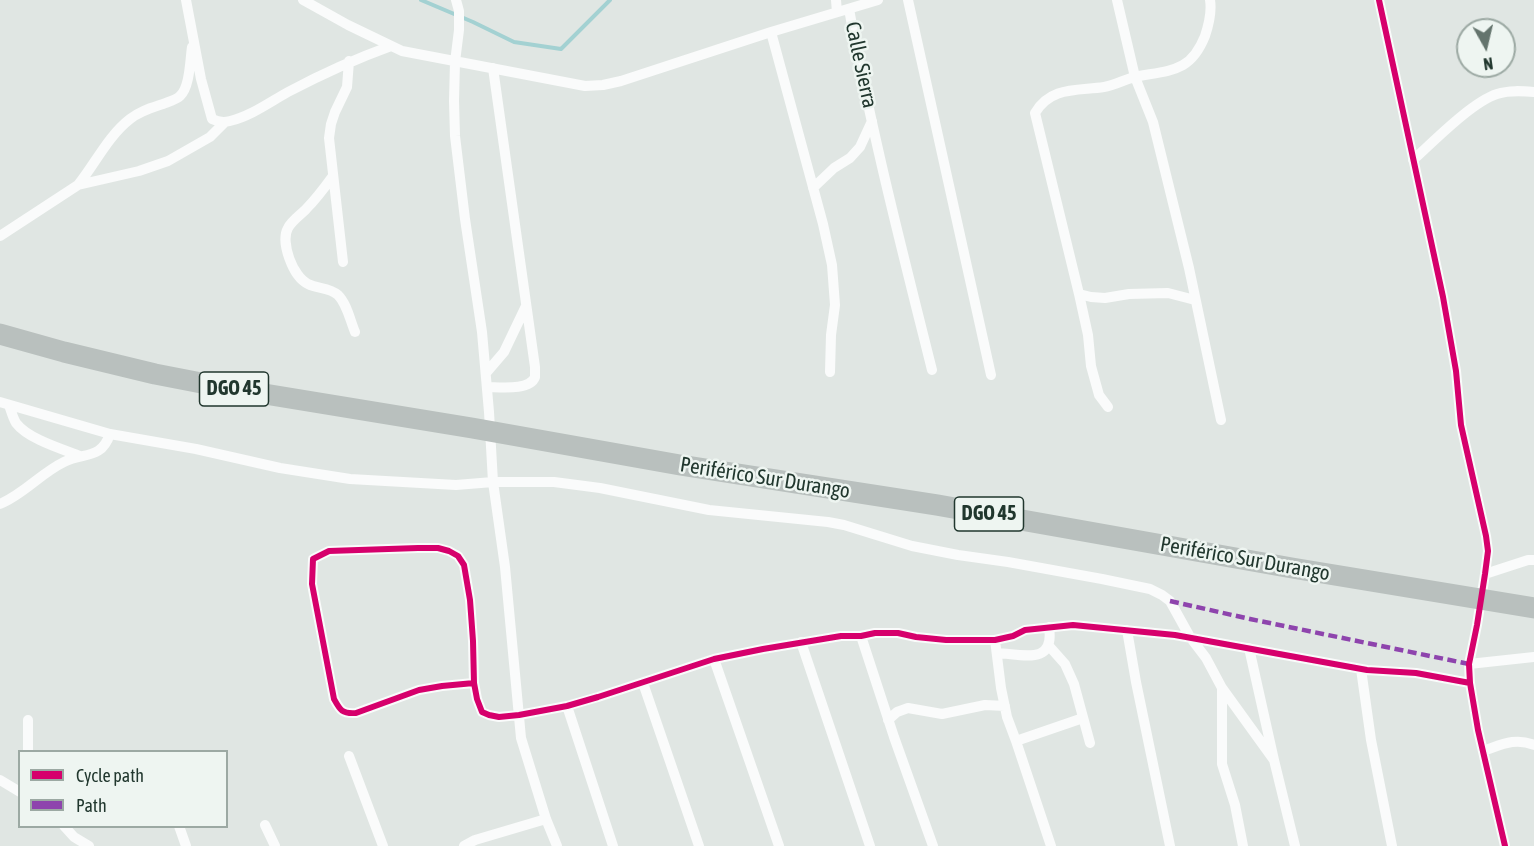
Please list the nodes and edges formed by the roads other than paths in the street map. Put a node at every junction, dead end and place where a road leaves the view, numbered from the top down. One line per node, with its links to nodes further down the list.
1 (186, 0): 13 (street)
2 (303, 0): 14 (street)
3 (456, 0): 16 (street)
4 (836, 0): 11 (street, Calle Sierra)
5 (878, 0): 10 (street)
6 (908, 0): 36 (street)
7 (1117, 0): 18 (street)
8 (1210, 0): 18 (street)
9 (1379, 0): 22 (street)
10 (849, 9): 11 (street); 20 (street, Calle Sierra)
11 (837, 12): 12 (street)
12 (771, 32): 17 (street); 25 (street)
13 (194, 35): 21 (street); 24 (street)
14 (391, 46): 15 (street); 16 (street)
15 (349, 61): 21 (street); 23 (street)
16 (455, 62): 17 (street); 35 (street)
17 (493, 68): 30 (street)
18 (1136, 76): 28 (street); 29 (street)
19 (1534, 92): 22 (street)
20 (872, 121): 25 (street); 33 (street, Calle Sierra)
21 (225, 122): 24 (street)
22 (1413, 160): 46 (street)
23 (333, 176): 27 (street); 31 (street)
24 (78, 185): 26 (street)
25 (813, 188): 34 (street)
26 (0, 236)
27 (343, 262)
28 (1079, 294): 29 (street); 39 (street)
29 (1195, 300): 40 (street)
30 (526, 306): 35 (street); 37 (street)
31 (355, 332)
32 (0, 334): 47 (highway, Periférico Sur Durango / DGO 45)
33 (932, 370)
34 (830, 372)
35 (486, 373): 37 (street)
36 (991, 375)
37 (487, 387): 43 (street)
38 (5, 404): 41 (street); 42 (street)
39 (1108, 407)
40 (1221, 420)
41 (110, 434): 42 (street); 43 (street)
42 (80, 456): 44 (street)
43 (493, 482): 51 (street); 67 (street)
44 (0, 504)
45 (1534, 560): 46 (street)
46 (1485, 574): 59 (street)
47 (1534, 608)
48 (1049, 627): 49 (street); 52 (street); 54 (street)
49 (1127, 630): 51 (street); 96 (street)
50 (861, 636): 52 (street); 53 (street); 70 (street)
51 (1190, 637): 55 (street); 64 (street)
52 (995, 640): 56 (street)
53 (801, 642): 58 (street); 93 (street)
54 (1049, 646): 56 (street); 68 (street)
55 (1249, 648): 60 (street); 77 (street)
56 (997, 653): 66 (street)
57 (1534, 657): 59 (street)
58 (714, 659): 62 (street); 92 (street)
59 (1469, 664): 63 (street)
60 (1361, 669): 63 (street); 99 (street)
61 (474, 683): 61 (street); 67 (street)
62 (643, 683): 65 (street); 91 (street)
63 (1470, 683): 75 (street)
64 (1222, 688): 77 (street); 97 (street)
65 (567, 706): 67 (street); 90 (street)
66 (1005, 706): 70 (street); 71 (street)
67 (519, 715): 80 (street)
68 (1083, 718): 71 (street); 72 (street)
69 (28, 720): 74 (street)
70 (888, 720): 94 (street)
71 (1016, 741): 95 (street)
72 (1090, 743)
73 (1534, 745): 75 (street)
74 (28, 750)
75 (1483, 751): 100 (street)
76 (349, 756): 87 (street)
77 (1274, 760): 98 (street)
78 (0, 780): 79 (street)
79 (18, 791)
80 (546, 819): 88 (street); 89 (street)
81 (265, 825): 86 (street)
82 (66, 828): 84 (street)
83 (180, 828): 85 (street)
84 (89, 846)
85 (186, 846)
86 (275, 846)
87 (383, 846)
88 (464, 846)
89 (557, 846)
90 (613, 846)
91 (699, 846)
92 (779, 846)
93 (870, 846)
94 (933, 846)
95 (1051, 846)
96 (1170, 846)
97 (1243, 846)
98 (1295, 846)
99 (1392, 846)
100 (1505, 846)

